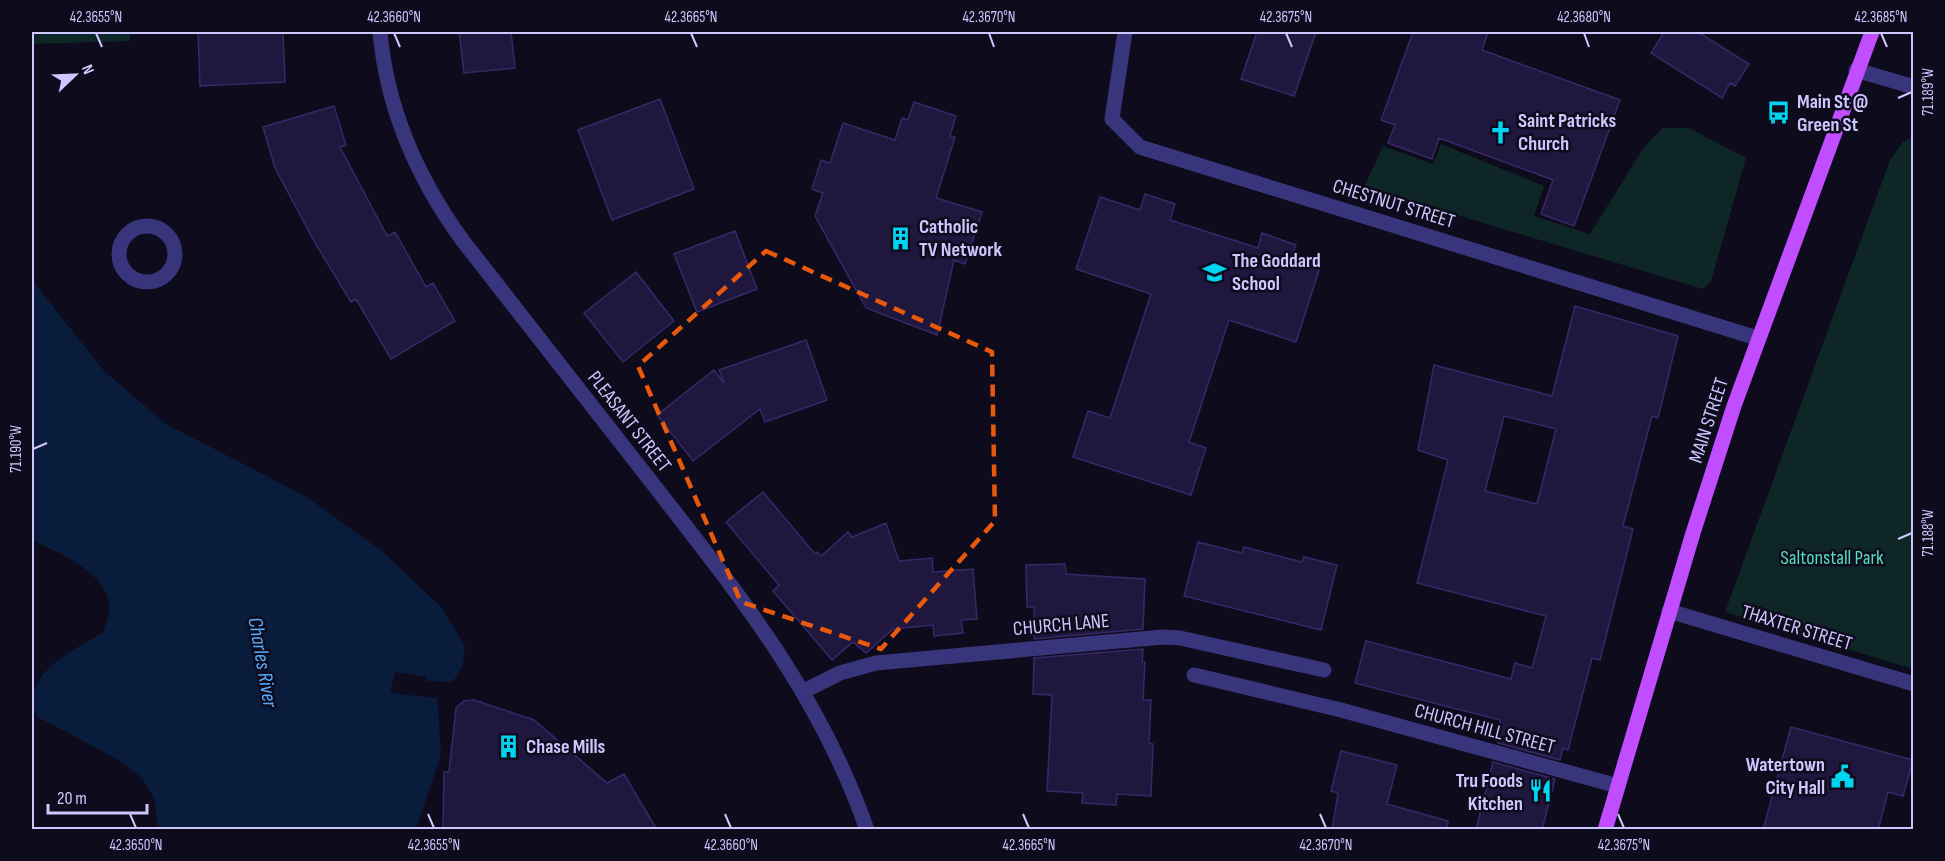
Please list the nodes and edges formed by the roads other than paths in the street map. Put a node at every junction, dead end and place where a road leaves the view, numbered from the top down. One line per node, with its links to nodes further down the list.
1 (380, 32): 11 (street, PLEASANT STREET)
2 (1125, 32): 6 (street, CHESTNUT STREET)
3 (1872, 32): 4 (main road, MAIN STREET)
4 (1856, 70): 5 (street); 6 (main road, MAIN STREET)
5 (1914, 87)
6 (1757, 338): 7 (main road, MAIN STREET)
7 (1669, 611): 10 (street, THAXTER STREET); 12 (main road, MAIN STREET)
8 (1324, 670): 11 (street, CHURCH LANE)
9 (1194, 675): 12 (street, CHURCH HILL STREET)
10 (1914, 684)
11 (804, 691): 13 (street, PLEASANT STREET)
12 (1618, 786): 14 (main road, MAIN STREET)
13 (867, 830)
14 (1605, 830)

